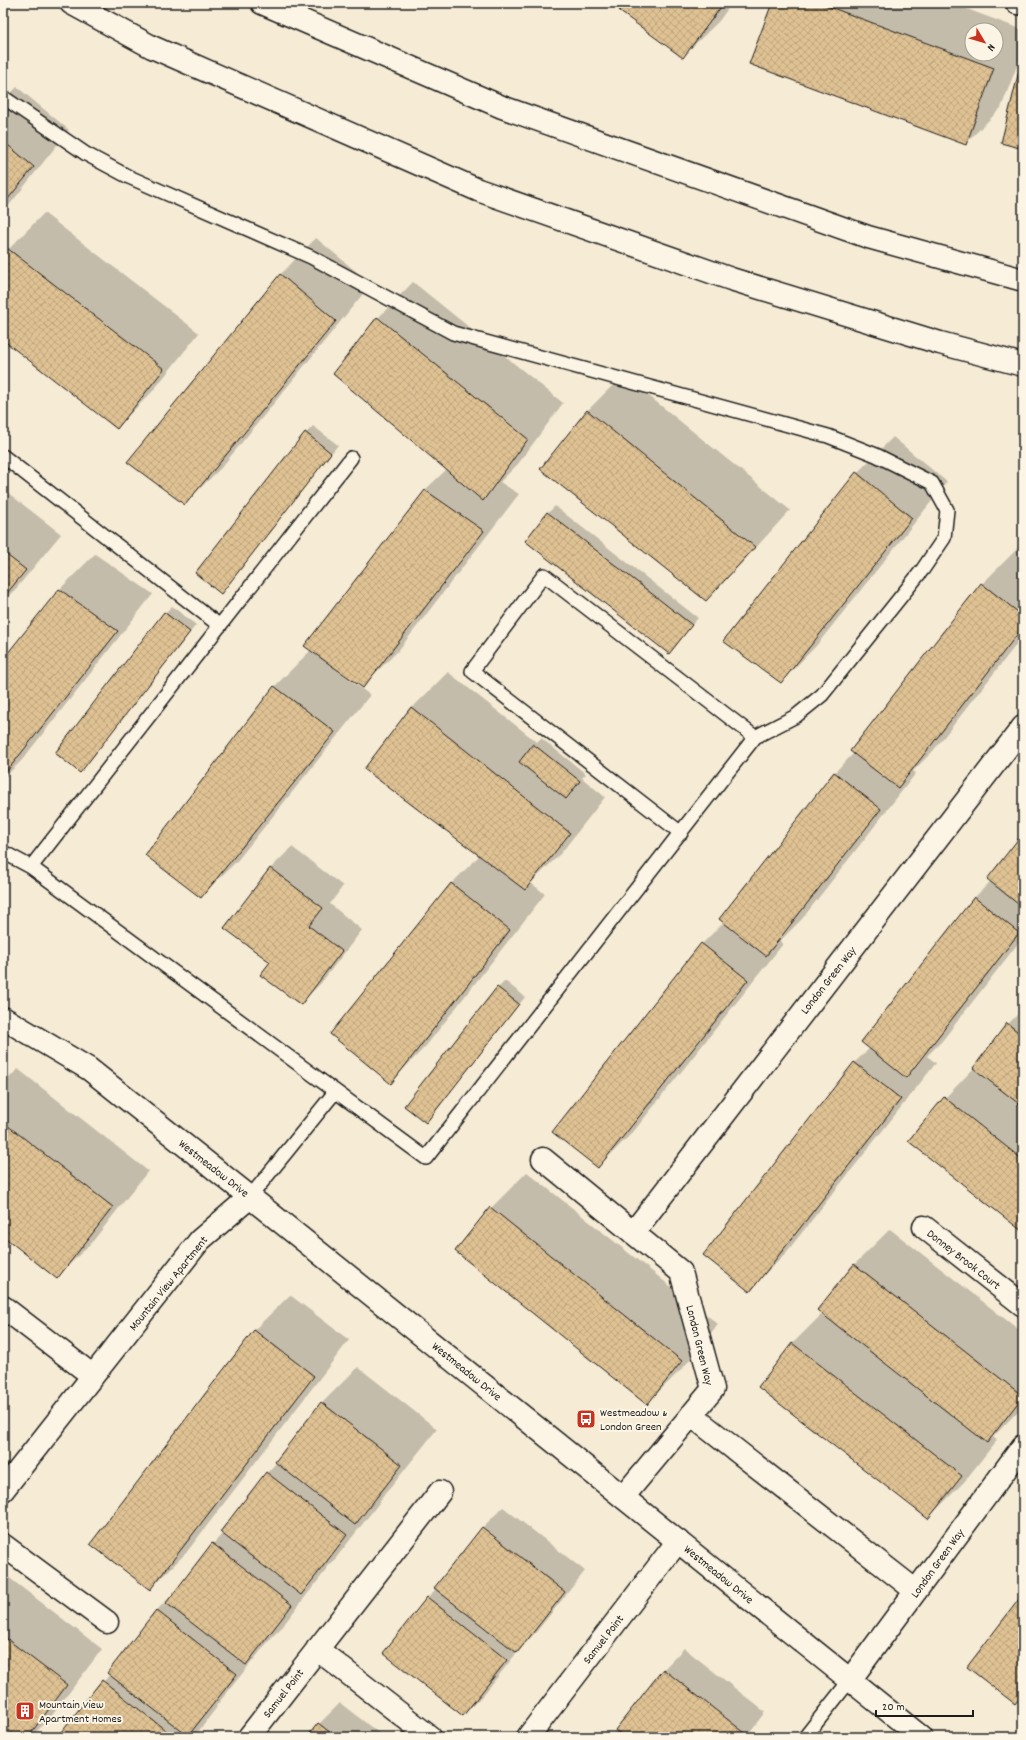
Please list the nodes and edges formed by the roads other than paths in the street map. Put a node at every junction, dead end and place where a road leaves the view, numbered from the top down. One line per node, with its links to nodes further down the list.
1 (71, 3): 7 (main road)
2 (262, 3): 6 (main road)
3 (1017, 3): 4 (main road)
4 (1023, 4)
5 (3, 97): 12 (lane)
6 (1023, 280)
7 (1023, 365)
8 (3, 456): 10 (lane)
9 (351, 458): 10 (lane)
10 (220, 626): 15 (lane)
11 (1023, 727): 21 (main road, London Green Way)
12 (756, 737): 13 (lane); 13 (lane)
13 (681, 833): 17 (lane)
14 (3, 852): 15 (lane)
15 (31, 867): 17 (lane)
16 (3, 1018): 19 (main road, Westmeadow Drive)
17 (335, 1092): 19 (lane)
18 (543, 1159): 21 (main road, London Green Way)
19 (250, 1197): 24 (main road, Mountain View Apartment); 29 (main road, Westmeadow Drive)
20 (924, 1227): 22 (main road, Donney Brook Court)
21 (633, 1233): 25 (main road, London Green Way)
22 (1023, 1305)
23 (3, 1307): 24 (main road)
24 (93, 1376): 27 (main road, Mountain View Apartment)
25 (691, 1415): 29 (main road, London Green Way); 32 (main road)
26 (1023, 1446): 32 (main road, London Green Way)
27 (3, 1490)
28 (440, 1492): 34 (main road, Samuel Point)
29 (623, 1497): 30 (main road, Westmeadow Drive)
30 (678, 1541): 35 (main road, Westmeadow Drive); 38 (main road, Samuel Point)
31 (3, 1545): 33 (main road)
32 (916, 1591): 35 (main road, London Green Way)
33 (107, 1622)
34 (317, 1650): 36 (main road, Samuel Point); 37 (main road)
35 (850, 1680): 39 (lane); 40 (main road, Westmeadow Drive)
36 (249, 1737)
37 (430, 1737)
38 (528, 1737)
39 (805, 1737)
40 (920, 1737)

